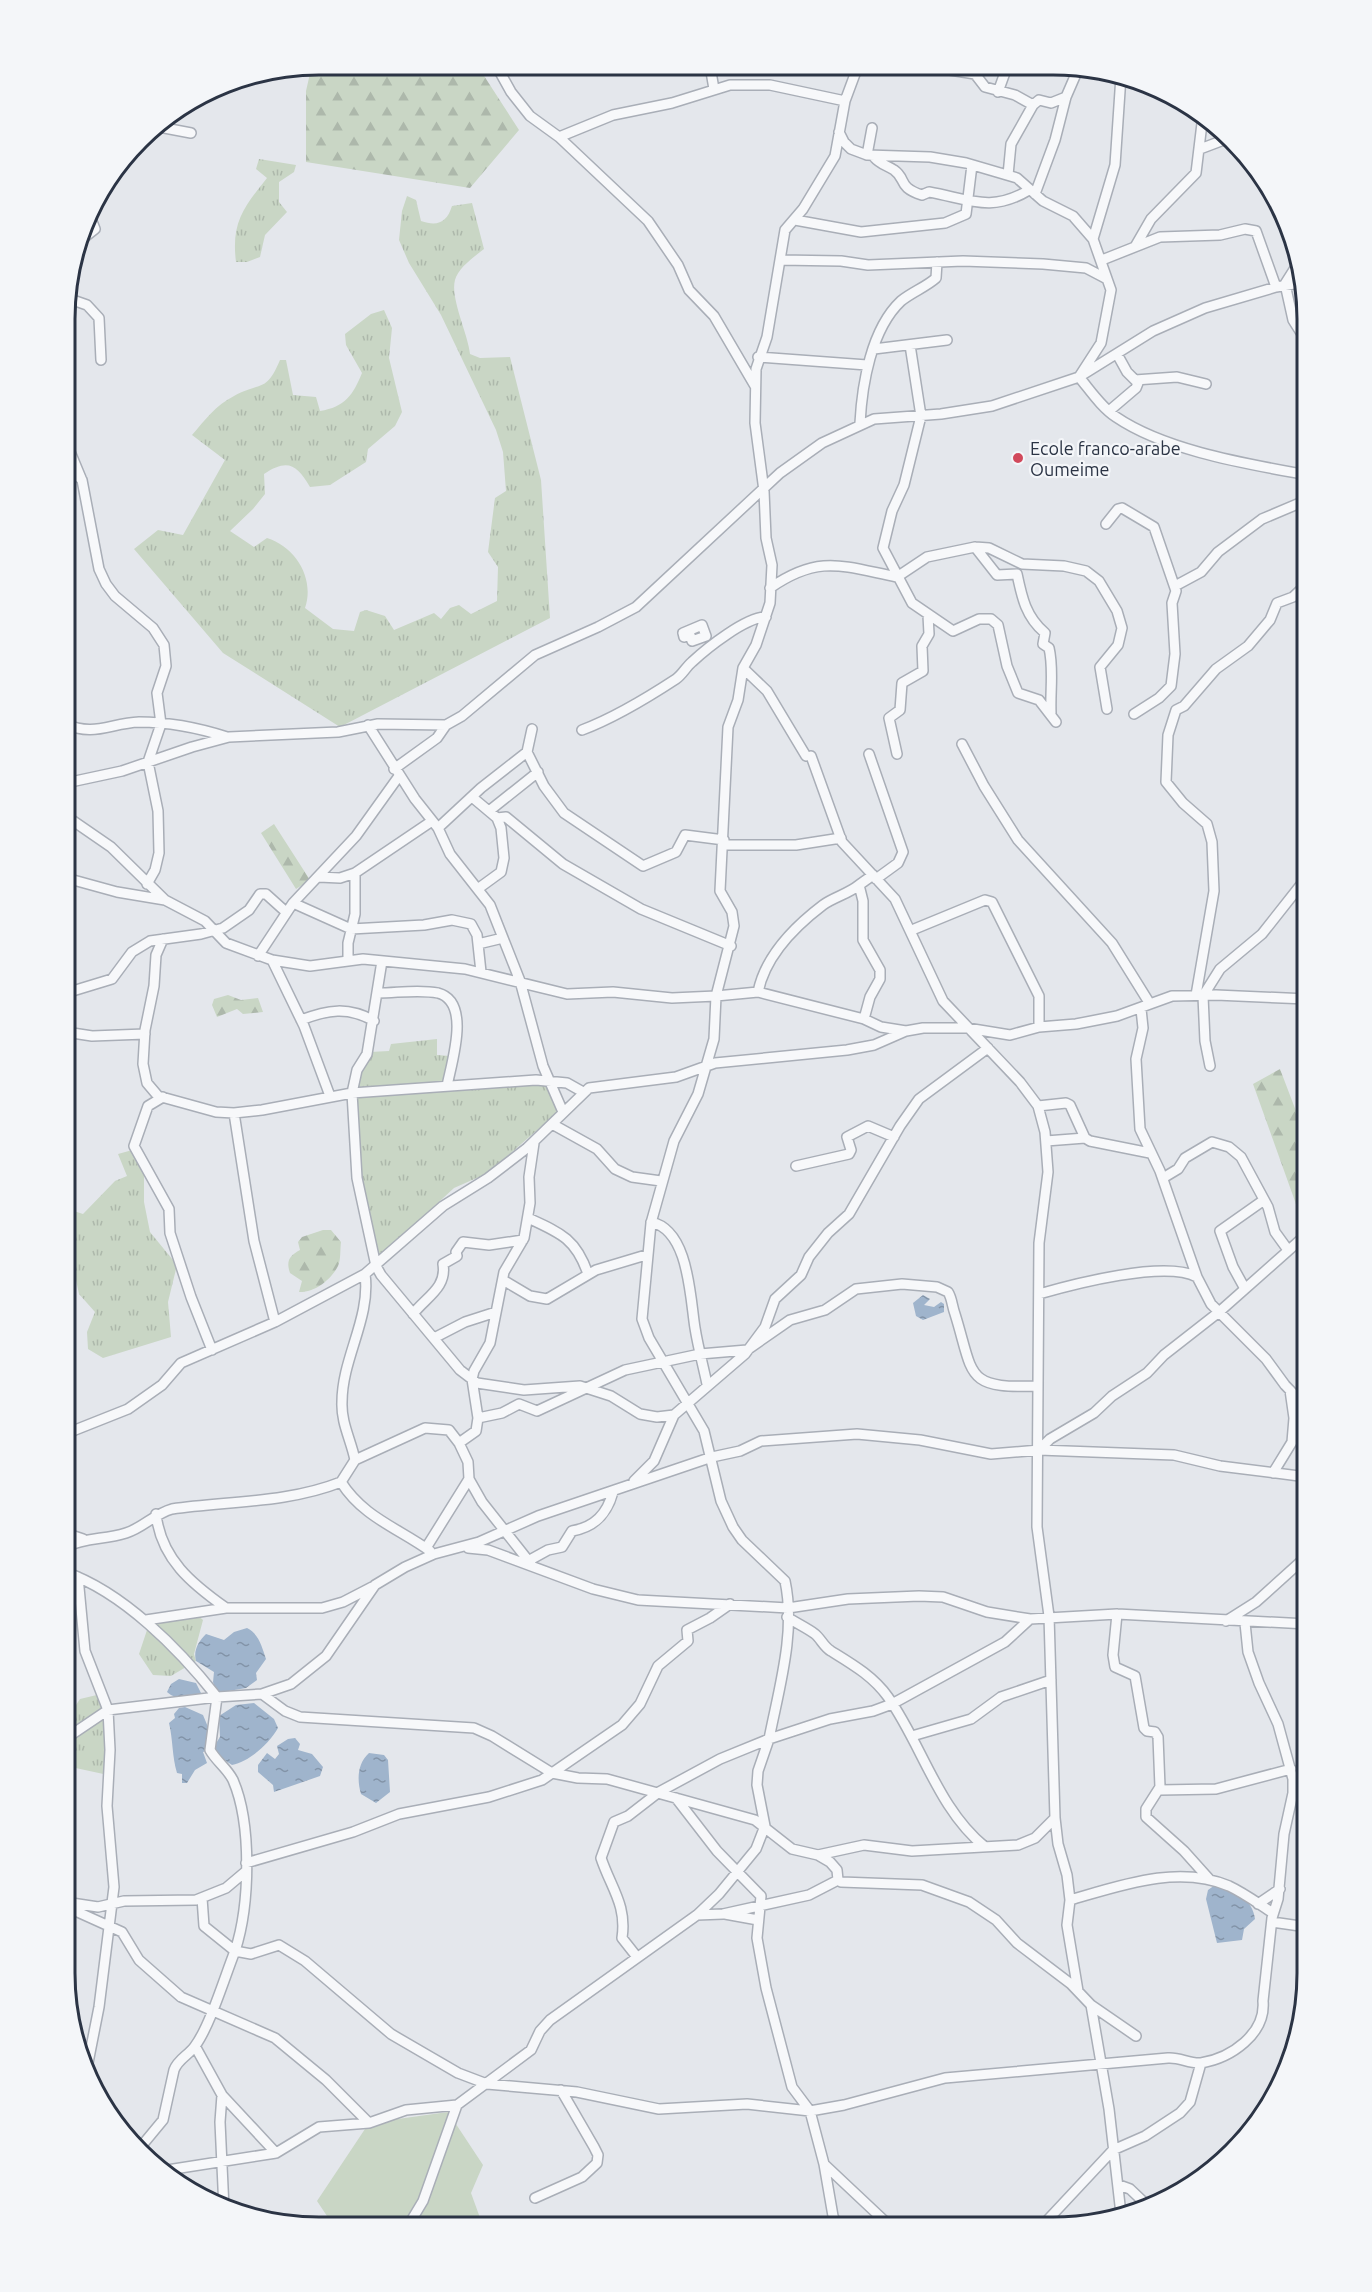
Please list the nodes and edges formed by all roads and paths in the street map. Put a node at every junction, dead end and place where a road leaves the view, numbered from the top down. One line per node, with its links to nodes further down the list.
1 (503, 75): 18 (street)
2 (712, 75): 8 (street)
3 (855, 75): 11 (street)
4 (976, 75): 9 (street)
5 (1004, 75): 9 (street)
6 (1075, 76): 10 (street)
7 (1120, 84): 27 (street)
8 (714, 88): 11 (street); 18 (street)
9 (999, 92): 12 (street)
10 (1066, 97): 12 (street); 24 (street)
11 (845, 102): 16 (street)
12 (1033, 105): 23 (street)
13 (1202, 127): 20 (street)
14 (872, 128): 21 (street)
15 (168, 129): 17 (street)
16 (839, 132): 21 (street); 26 (street)
17 (191, 133)
18 (558, 137): 48 (street)
19 (1220, 142): 20 (street)
20 (1200, 149): 28 (street)
21 (871, 156): 22 (street); 25 (street)
22 (972, 165): 23 (street); 25 (street)
23 (1008, 175): 24 (street)
24 (1032, 192): 25 (street); 27 (street)
25 (967, 198): 26 (street)
26 (795, 220): 29 (street)
27 (1093, 239): 30 (street)
28 (1136, 245): 30 (street); 35 (street)
29 (780, 260): 31 (street); 42 (street)
30 (1102, 260): 33 (street)
31 (937, 262): 33 (street); 40 (street)
32 (1292, 272): 35 (street)
33 (1107, 279): 45 (street)
34 (1294, 284): 35 (street)
35 (1281, 286): 37 (street); 41 (street)
36 (76, 302): 43 (street)
37 (1297, 326)
38 (947, 340): 39 (street)
39 (910, 345): 40 (street); 50 (street)
40 (874, 350): 44 (street)
41 (1117, 354): 45 (street); 46 (street)
42 (758, 357): 44 (street); 48 (street)
43 (101, 360)
44 (867, 365): 51 (street)
45 (1079, 376): 49 (street); 50 (street)
46 (1135, 380): 47 (street); 49 (street)
47 (1206, 384)
48 (755, 386): 56 (street)
49 (1109, 411): 54 (street)
50 (921, 416): 51 (street); 60 (street)
51 (861, 423): 56 (street)
52 (75, 463): 55 (street)
53 (75, 473): 55 (street)
54 (1297, 473)
55 (82, 480): 69 (street)
56 (764, 491): 62 (street); 71 (street)
57 (1297, 504): 61 (street)
58 (1106, 524): 61 (street)
59 (975, 547): 60 (street); 64 (street); 67 (street)
60 (897, 577): 62 (street); 64 (street)
61 (1174, 586): 68 (street)
62 (770, 588): 65 (street)
63 (1297, 593): 119 (street)
64 (928, 615): 78 (street)
65 (766, 617): 66 (street); 74 (street)
66 (743, 668): 89 (street); 90 (street)
67 (1107, 710)
68 (1134, 714)
69 (161, 724): 72 (street); 75 (street); 80 (street)
70 (368, 725): 71 (street); 75 (street); 81 (street)
71 (446, 725): 81 (street)
72 (75, 728)
73 (532, 729): 77 (street)
74 (582, 730)
75 (229, 737): 80 (street)
76 (962, 744): 121 (street)
77 (527, 752): 82 (street); 84 (street)
78 (897, 753)
79 (869, 754): 93 (street)
80 (148, 762): 83 (street); 95 (street)
81 (396, 772): 88 (street); 92 (street)
82 (538, 772): 85 (street); 90 (street)
83 (75, 781)
84 (472, 797): 85 (street); 88 (street)
85 (489, 811): 86 (street)
86 (497, 818): 97 (street); 108 (street)
87 (75, 822): 95 (street)
88 (435, 824): 91 (street); 97 (street)
89 (841, 838): 90 (street); 93 (street)
90 (724, 843): 108 (street)
91 (355, 873): 92 (street); 102 (street)
92 (319, 877): 100 (street)
93 (874, 877): 96 (street); 103 (street)
94 (75, 880): 99 (street)
95 (147, 884): 99 (street)
96 (859, 885): 116 (street); 123 (street)
97 (479, 888): 105 (street)
98 (1297, 890): 119 (street)
99 (165, 900): 104 (street)
100 (293, 903): 101 (street); 102 (street)
101 (286, 912): 104 (street); 109 (street)
102 (351, 929): 107 (street); 111 (street)
103 (912, 930): 126 (street); 127 (street)
104 (214, 932): 106 (street); 109 (street)
105 (503, 938): 107 (street); 114 (street)
106 (163, 939): 115 (street); 130 (street)
107 (478, 944): 113 (street)
108 (731, 946): 118 (street)
109 (258, 956): 110 (street)
110 (272, 960): 111 (street); 124 (street)
111 (348, 961): 112 (street)
112 (382, 961): 113 (street); 117 (street)
113 (481, 972): 114 (street)
114 (520, 981): 118 (street); 134 (street)
115 (75, 991)
116 (758, 992): 118 (street); 123 (street)
117 (378, 993): 125 (street); 135 (street)
118 (716, 996): 132 (street)
119 (1200, 996): 120 (street); 121 (street); 133 (street)
120 (1297, 999)
121 (1150, 1004): 122 (street)
122 (1141, 1009): 126 (street); 148 (street)
123 (864, 1019): 128 (street)
124 (301, 1020): 125 (street); 138 (street)
125 (374, 1021): 137 (street)
126 (1039, 1027): 127 (street)
127 (967, 1028): 128 (street); 131 (street)
128 (906, 1030): 132 (street)
129 (75, 1033): 130 (street)
130 (145, 1034): 139 (street)
131 (988, 1048): 140 (street); 144 (street)
132 (705, 1065): 136 (street); 151 (street)
133 (1210, 1066)
134 (548, 1080): 135 (street); 136 (street); 141 (street)
135 (447, 1086): 137 (street)
136 (583, 1092): 141 (street)
137 (352, 1093): 138 (street); 159 (street)
138 (330, 1096): 142 (street)
139 (163, 1097): 142 (street); 171 (street)
140 (1038, 1106): 145 (street); 146 (street)
141 (563, 1112): 143 (street)
142 (234, 1113): 169 (street)
143 (552, 1124): 147 (street); 151 (street)
144 (894, 1137): 149 (street); 172 (street)
145 (1085, 1138): 146 (street); 148 (street)
146 (1046, 1140): 165 (street)
147 (534, 1143): 153 (street); 159 (street)
148 (1150, 1153): 150 (street)
149 (796, 1166)
150 (1163, 1178): 152 (street); 162 (street)
151 (661, 1181): 154 (street)
152 (1264, 1200): 157 (street); 164 (street)
153 (528, 1218): 155 (street); 161 (street)
154 (651, 1222): 158 (street); 173 (street)
155 (524, 1240): 163 (street); 168 (street)
156 (1297, 1242): 157 (street)
157 (1288, 1250): 164 (street)
158 (646, 1255): 161 (street); 174 (street)
159 (376, 1266): 160 (street); 168 (street)
160 (365, 1274): 169 (street); 188 (street)
161 (588, 1274): 163 (street)
162 (1197, 1277): 165 (street); 167 (street)
163 (503, 1280): 166 (street)
164 (1244, 1287): 167 (street)
165 (1039, 1293): 177 (street)
166 (496, 1312): 170 (street); 175 (street)
167 (1219, 1312): 179 (street); 186 (street)
168 (413, 1314): 170 (street)
169 (274, 1322): 171 (street)
170 (434, 1338): 175 (street)
171 (212, 1350): 184 (street)
172 (747, 1350): 173 (street); 176 (street); 177 (street)
173 (700, 1354): 174 (street); 176 (street)
174 (665, 1361): 178 (street); 181 (street)
175 (472, 1379): 178 (street); 183 (street)
176 (707, 1384): 181 (street)
177 (1037, 1386): 186 (street)
178 (589, 1388): 182 (street); 183 (street)
179 (1290, 1390): 180 (street); 189 (street)
180 (1297, 1397)
181 (687, 1404): 182 (street); 187 (street)
182 (674, 1415): 193 (street)
183 (478, 1418): 185 (street)
184 (75, 1430)
185 (459, 1443): 188 (street); 191 (street)
186 (1039, 1450): 187 (street); 189 (street); 212 (street)
187 (712, 1457): 193 (street); 210 (street)
188 (355, 1460): 192 (street)
189 (1273, 1473): 190 (street)
190 (1297, 1476)
191 (469, 1479): 196 (street); 201 (street)
192 (341, 1482): 195 (street); 201 (street)
193 (630, 1485): 194 (street)
194 (613, 1492): 196 (street); 203 (street)
195 (156, 1514): 198 (street); 209 (street)
196 (505, 1531): 200 (street); 203 (street)
197 (75, 1537): 198 (street)
198 (82, 1539): 199 (street)
199 (75, 1542)
200 (462, 1547): 202 (street); 203 (street)
201 (426, 1548): 202 (street)
202 (434, 1554): 207 (street)
203 (530, 1562): 208 (street)
204 (1297, 1565): 215 (street)
205 (75, 1576): 206 (street)
206 (78, 1577): 214 (street); 222 (street)
207 (375, 1585): 209 (street); 219 (street)
208 (729, 1604): 210 (street); 227 (street)
209 (226, 1608): 214 (street)
210 (788, 1613): 213 (street); 221 (street); 225 (street)
211 (1117, 1614): 212 (street); 215 (street); 230 (street)
212 (1049, 1616): 213 (street); 218 (street)
213 (1030, 1619): 221 (street)
214 (146, 1620): 220 (street)
215 (1226, 1621): 216 (street)
216 (1245, 1623): 217 (street); 226 (street)
217 (1297, 1624)
218 (1051, 1680): 224 (street); 233 (street)
219 (262, 1694): 220 (street); 227 (street)
220 (217, 1697): 222 (street); 237 (street)
221 (892, 1704): 224 (street); 225 (street)
222 (108, 1710): 223 (street); 245 (street)
223 (75, 1732)
224 (912, 1736): 235 (street)
225 (770, 1739): 231 (street); 234 (street)
226 (1291, 1769): 228 (street); 230 (street)
227 (552, 1773): 231 (street); 237 (street)
228 (1293, 1786): 229 (street); 241 (street)
229 (1297, 1786)
230 (1160, 1790): 240 (street)
231 (659, 1792): 232 (street); 256 (street)
232 (676, 1798): 234 (street); 238 (street)
233 (1055, 1818): 235 (street); 243 (street)
234 (765, 1826): 236 (street); 238 (street)
235 (985, 1847): 236 (street)
236 (818, 1855): 239 (street)
237 (246, 1868): 242 (street); 255 (street)
238 (737, 1872): 247 (street); 250 (street)
239 (838, 1880): 247 (street); 257 (street)
240 (1210, 1880): 243 (street); 246 (street)
241 (1280, 1889): 246 (street); 251 (street)
242 (202, 1898): 245 (street); 255 (street)
243 (1070, 1900): 257 (street)
244 (75, 1904): 245 (street)
245 (113, 1904): 254 (street)
246 (1258, 1904): 251 (street)
247 (761, 1906): 249 (street); 252 (street)
248 (75, 1911): 254 (street)
249 (723, 1914): 250 (street); 252 (street)
250 (697, 1915): 256 (street)
251 (1272, 1917): 253 (street); 264 (street)
252 (758, 1920): 269 (street)
253 (1297, 1924)
254 (110, 1926): 259 (street); 262 (street)
255 (236, 1951): 259 (street); 265 (street)
256 (637, 1957): 265 (street)
257 (1078, 1991): 258 (street)
258 (1091, 2005): 260 (street); 263 (street)
259 (211, 2010): 261 (street); 270 (street)
260 (1136, 2036)
261 (195, 2046): 267 (street); 271 (street)
262 (89, 2054)
263 (1101, 2062): 264 (street); 269 (street); 272 (street)
264 (1201, 2063): 272 (street)
265 (487, 2084): 266 (street); 268 (street)
266 (561, 2090): 269 (street); 279 (street)
267 (222, 2095): 273 (street); 274 (street)
268 (457, 2105): 270 (street); 282 (street)
269 (810, 2111): 275 (street)
270 (369, 2123): 273 (street)
271 (144, 2142)
272 (1113, 2150): 277 (street); 285 (street)
273 (276, 2152): 274 (street)
274 (222, 2160): 276 (street); 278 (street)
275 (824, 2164): 283 (street); 284 (street)
276 (174, 2169)
277 (1119, 2185): 280 (street); 281 (street)
278 (224, 2197)
279 (535, 2198)
280 (1141, 2200)
281 (1121, 2207)
282 (413, 2217)
283 (833, 2217)
284 (880, 2217)
285 (1051, 2217)

